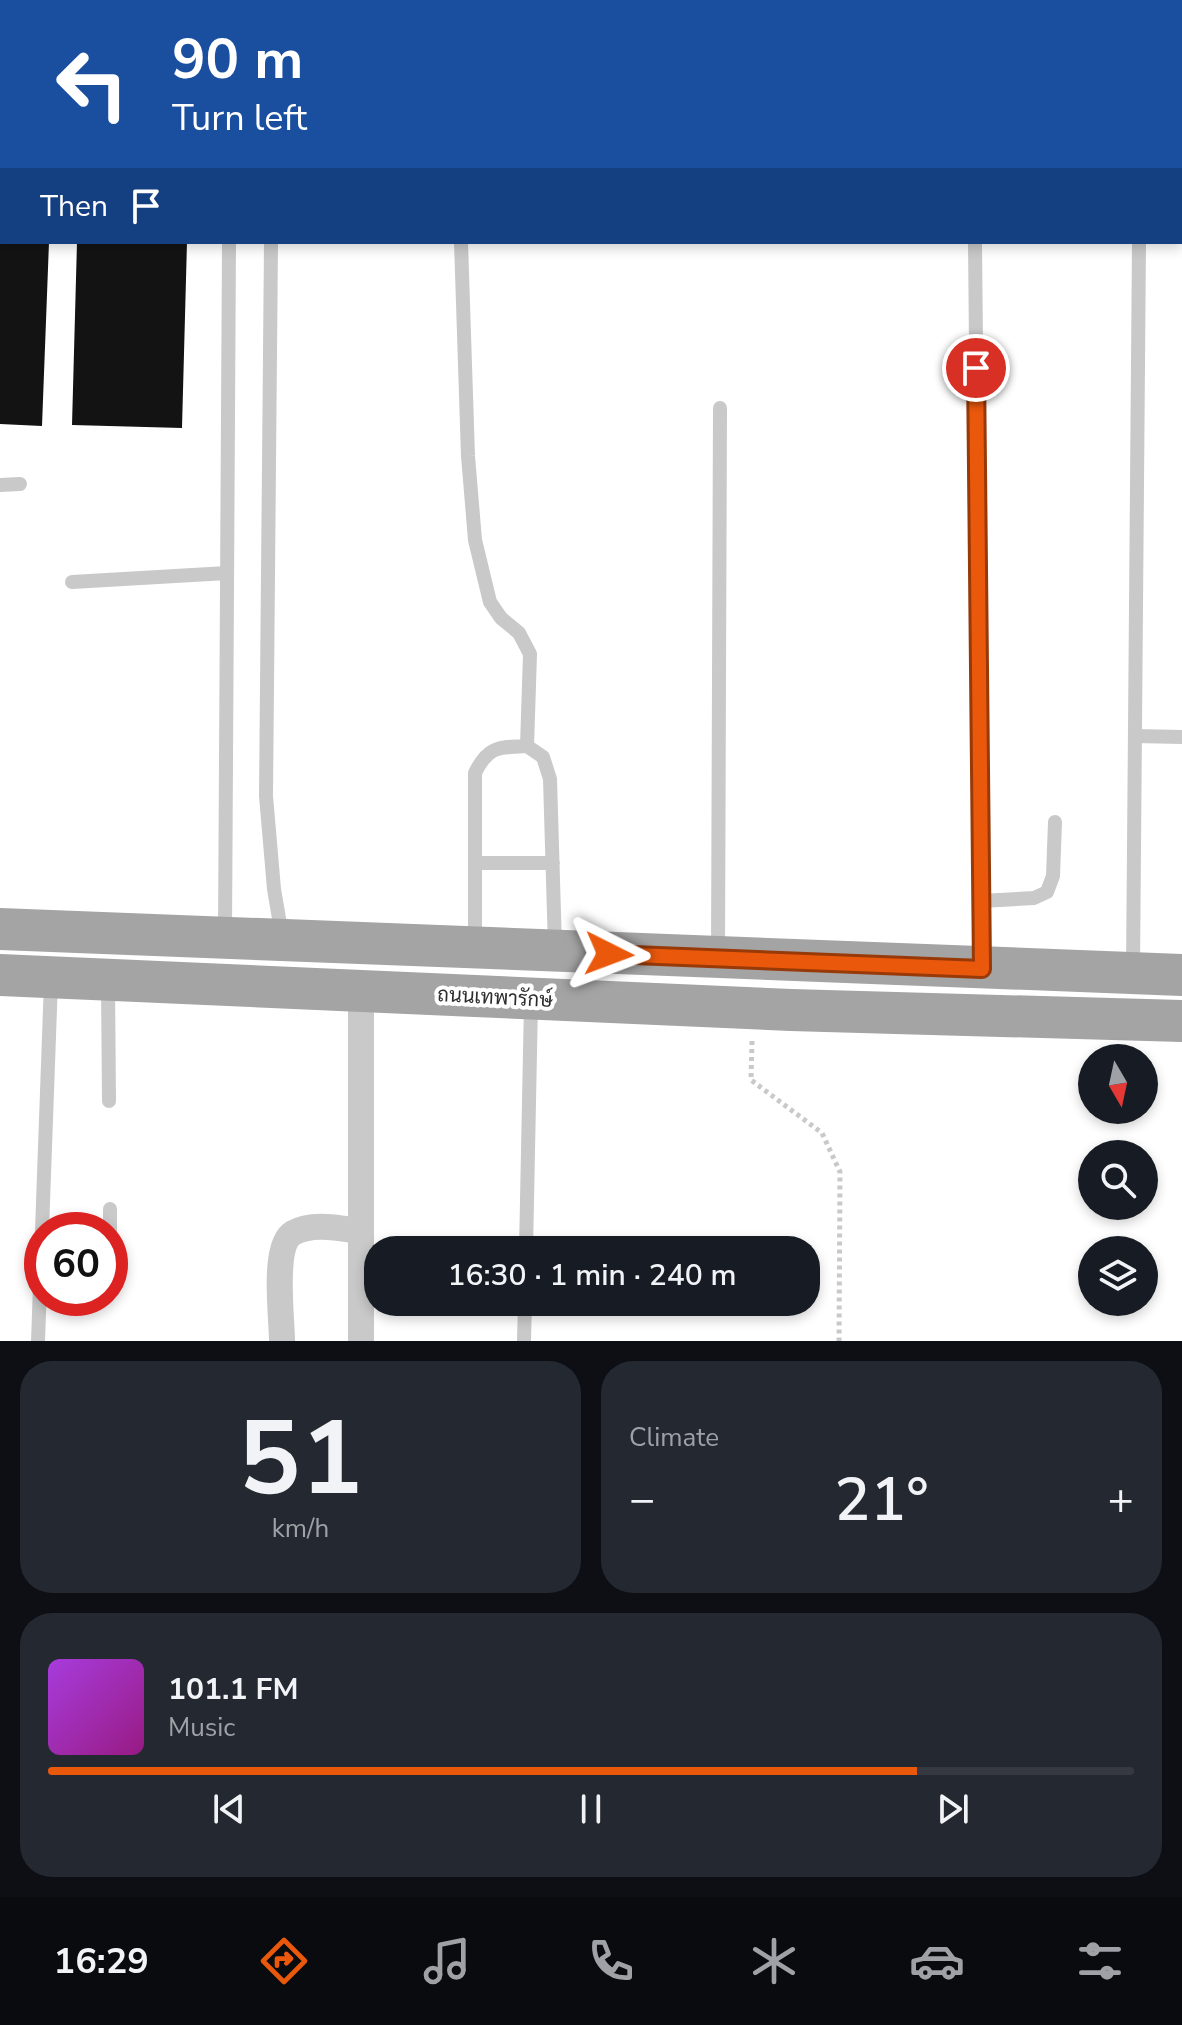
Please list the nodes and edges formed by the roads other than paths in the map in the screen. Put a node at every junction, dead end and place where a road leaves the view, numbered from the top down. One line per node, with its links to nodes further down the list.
1 (229, 244): 9 (lane)
2 (271, 244): 20 (lane)
3 (461, 244): 13 (lane)
4 (975, 244): 17 (lane)
5 (1139, 244): 11 (lane)
6 (720, 408): 23 (lane)
7 (20, 484): 8 (lane)
8 (0, 485)
9 (227, 573): 10 (lane); 19 (lane)
10 (72, 582)
11 (1135, 736): 12 (lane); 25 (lane)
12 (1182, 737)
13 (527, 746): 15 (lane); 16 (lane)
14 (1055, 822): 17 (lane)
15 (475, 863): 16 (lane); 21 (lane)
16 (553, 863): 22 (lane)
17 (981, 901): 24 (lane)
18 (0, 929): 19 (main road)
19 (225, 938): 20 (main road)
20 (283, 941): 21 (main road)
21 (475, 948): 22 (main road)
22 (555, 952): 23 (main road)
23 (718, 959): 24 (main road)
24 (982, 969): 25 (main road)
25 (1133, 974): 27 (main road)
26 (0, 975): 28 (main road, ถนนเทพารักษ์)
27 (1182, 975)
28 (51, 977): 29 (main road, ถนนเทพารักษ์); 37 (lane)
29 (108, 980): 30 (main road, ถนนเทพารักษ์); 33 (lane)
30 (361, 991): 31 (main road, ถนนเทพารักษ์); 34 (street)
31 (531, 999): 32 (main road, ถนนเทพารักษ์); 35 (lane)
32 (1182, 1021)
33 (109, 1101)
34 (360, 1231): 38 (street); 39 (street)
35 (526, 1236)
36 (525, 1316): 40 (lane)
37 (38, 1341)
38 (282, 1341)
39 (361, 1341)
40 (524, 1341)

